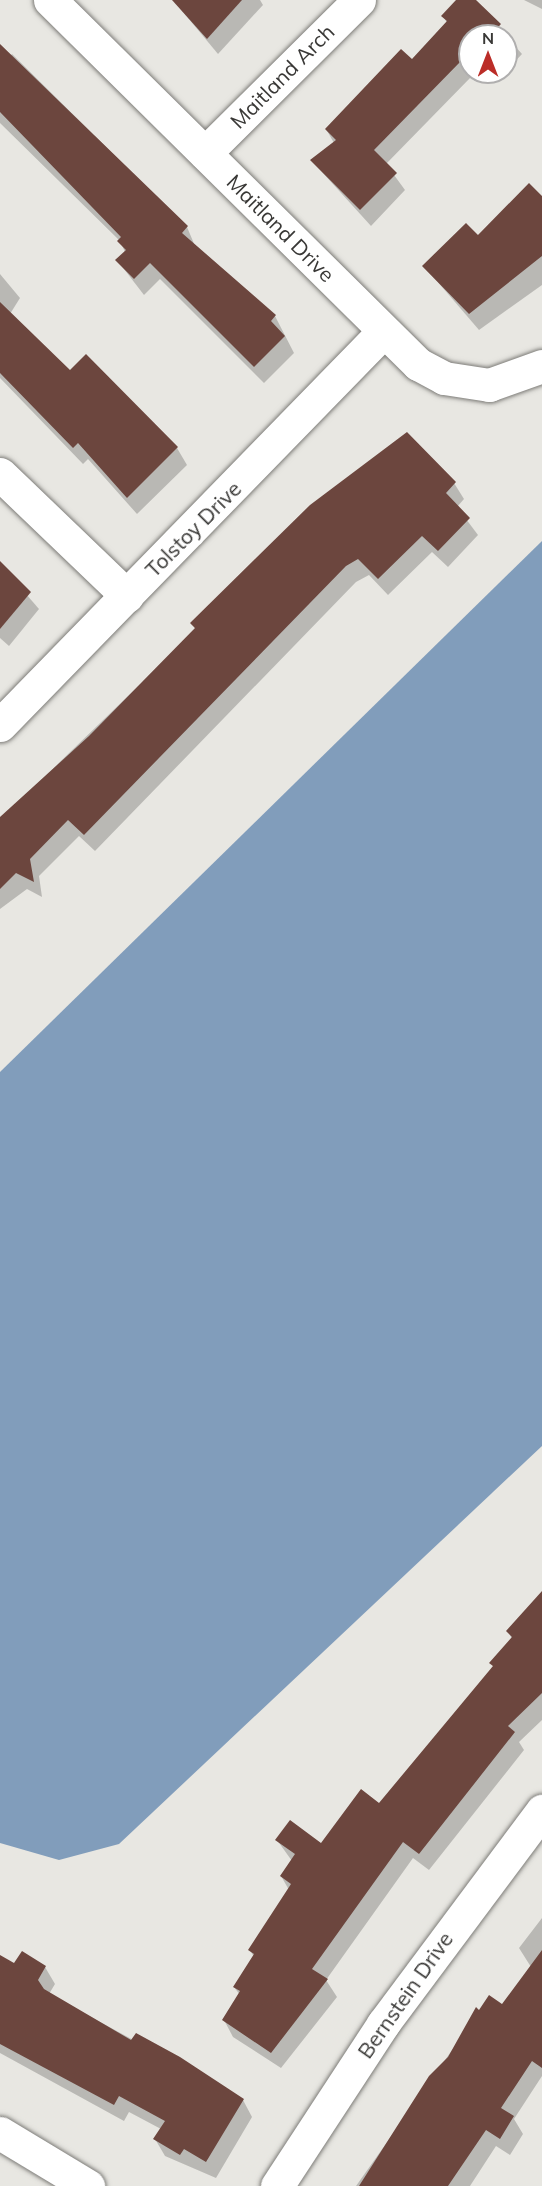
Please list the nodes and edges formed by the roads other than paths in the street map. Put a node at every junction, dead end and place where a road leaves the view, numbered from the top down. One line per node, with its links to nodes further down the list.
1 (50, 0): 3 (street, Maitland Drive)
2 (359, 0): 3 (street, Maitland Arch)
3 (205, 153): 4 (street, Maitland Drive)
4 (384, 331): 5 (street, Maitland Drive); 7 (street, Tolstoy Drive)
5 (542, 366)
6 (0, 474): 7 (street)
7 (127, 596): 8 (street, Tolstoy Drive)
8 (0, 725)
9 (542, 1811): 12 (street, Bernstein Drive)
10 (0, 2133): 11 (street)
11 (88, 2186)
12 (277, 2186)

